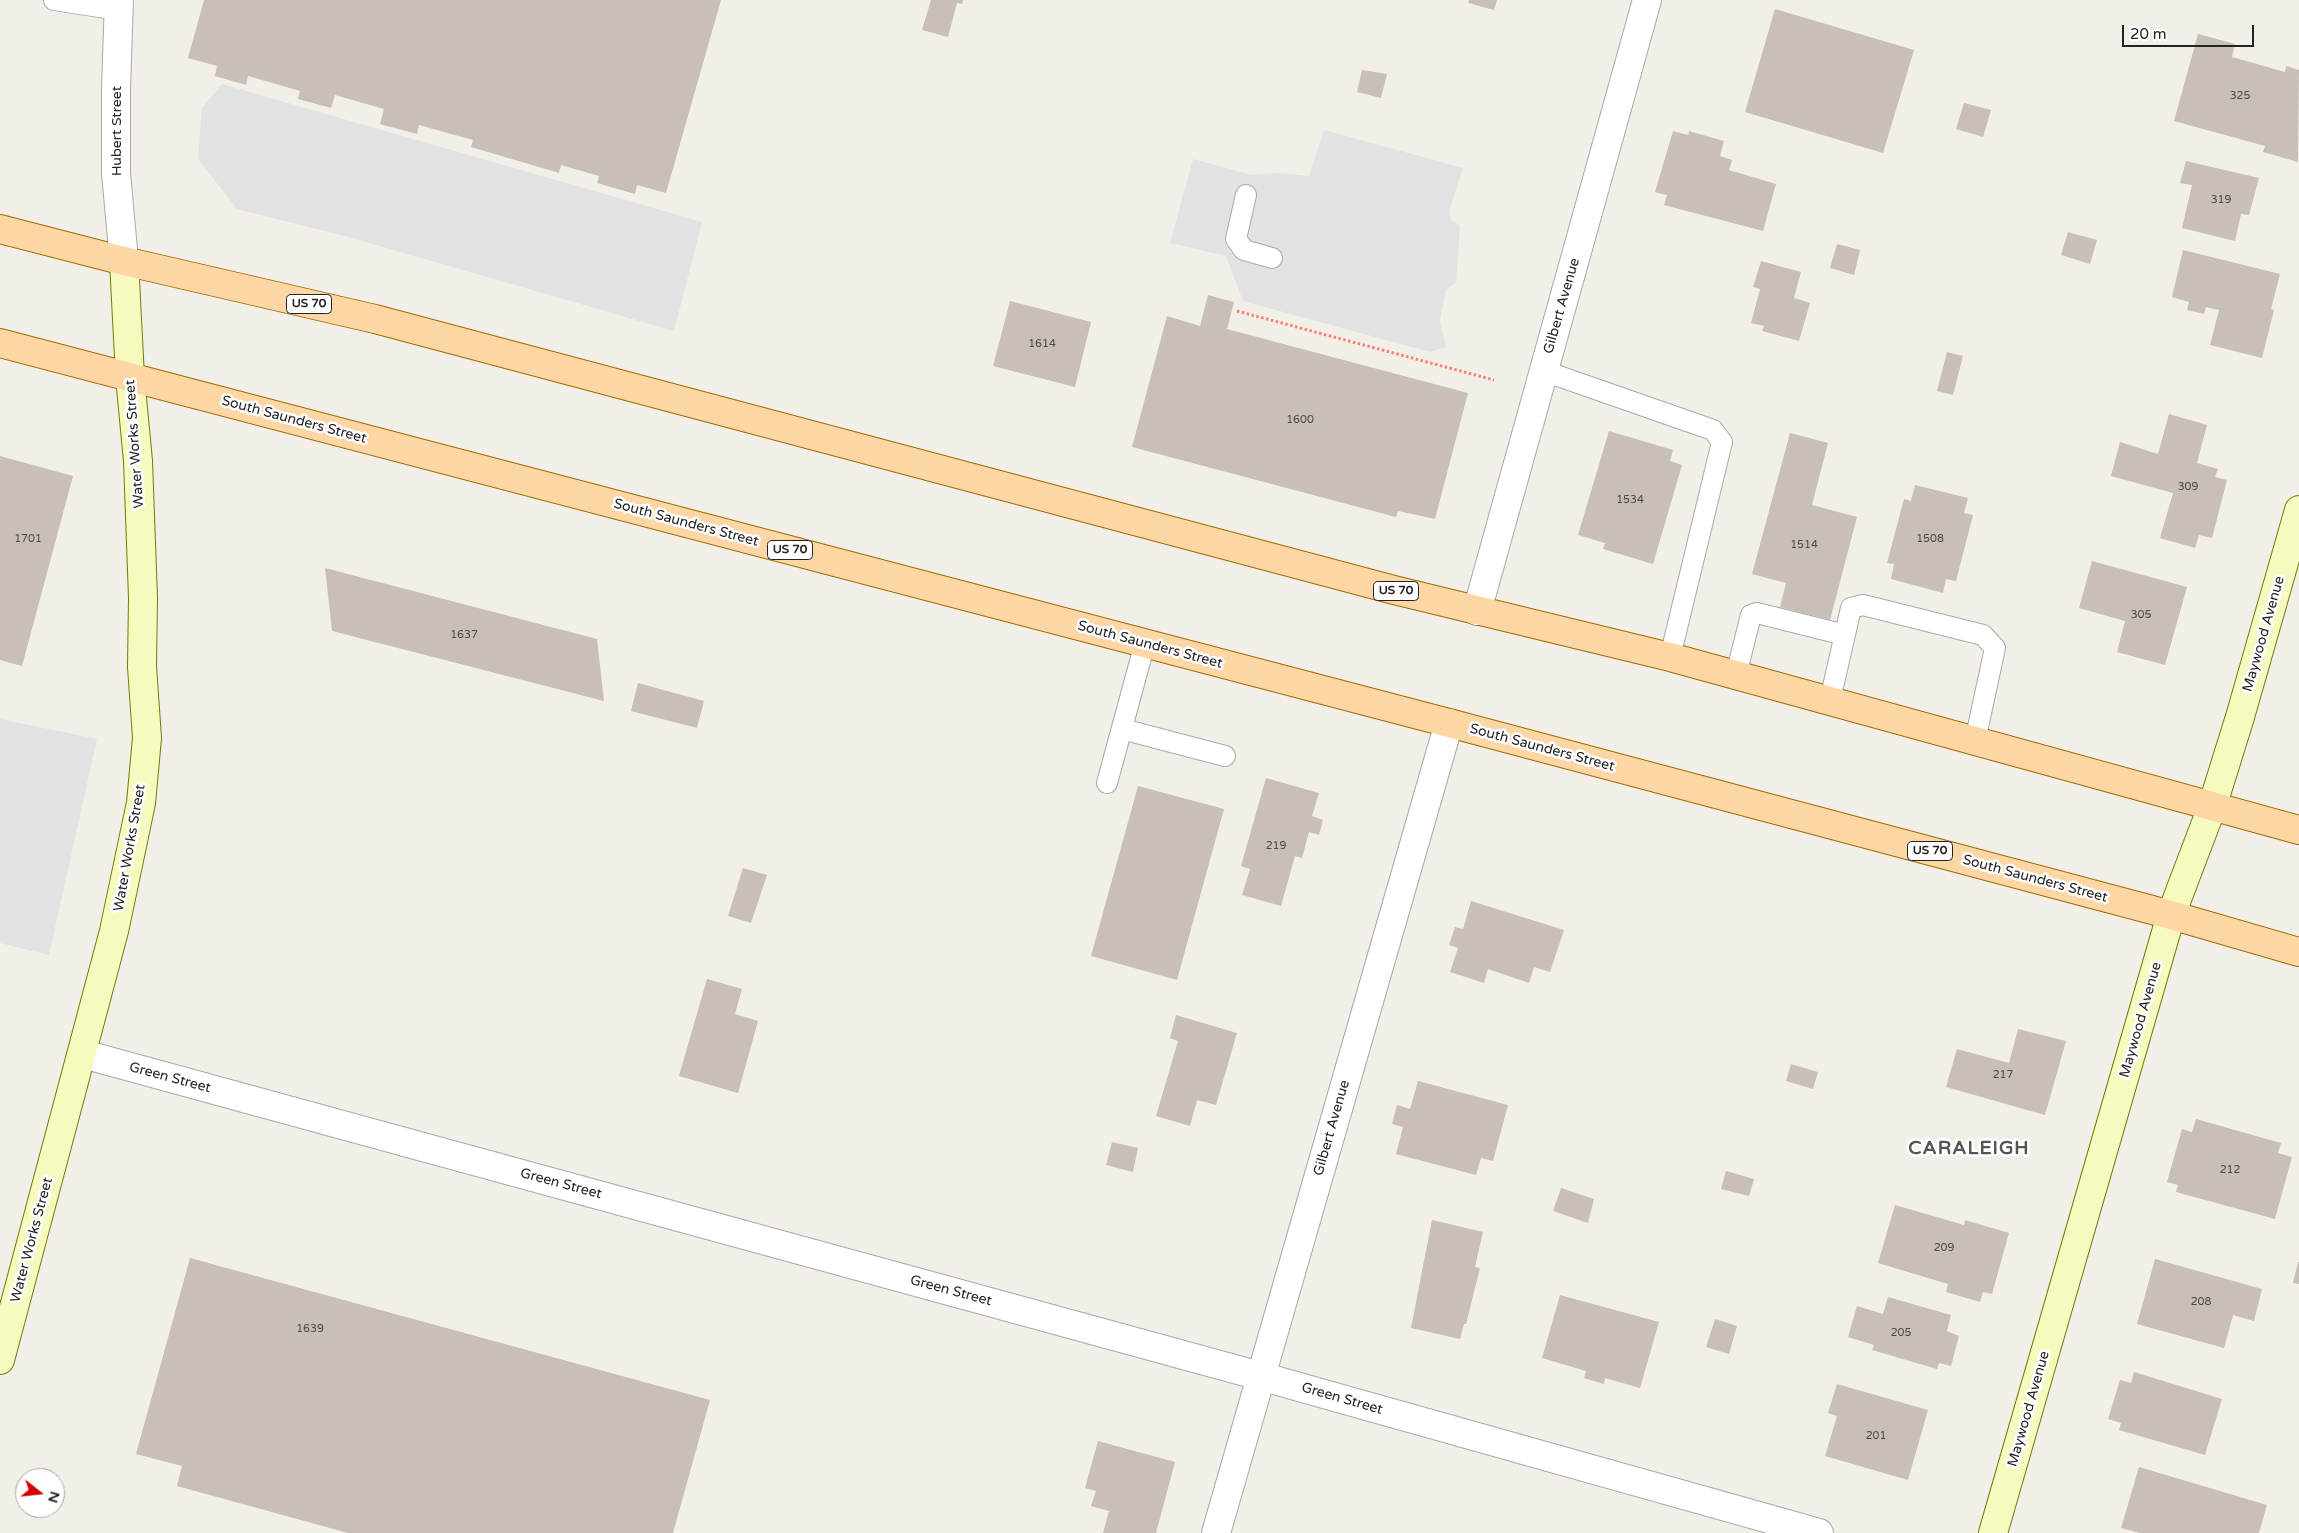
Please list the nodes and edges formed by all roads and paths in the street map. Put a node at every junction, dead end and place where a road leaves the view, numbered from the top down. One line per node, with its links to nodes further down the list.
1 (54, 0): 3 (lane)
2 (1648, 0): 10 (street, Gilbert Avenue)
3 (119, 5): 7 (street, Hubert Street)
4 (1246, 195): 6 (lane)
5 (0, 229): 7 (main road, US 70)
6 (1272, 258)
7 (124, 261): 11 (street, Water Works Street); 14 (main road, US 70)
8 (1237, 311): 12 (path)
9 (0, 344): 11 (main road, South Saunders Street / US 70)
10 (1544, 371): 14 (street, Gilbert Avenue); 17 (lane)
11 (130, 377): 16 (main road, South Saunders Street / US 70); 29 (street, Water Works Street)
12 (1494, 380)
13 (2299, 510): 25 (street, Maywood Avenue)
14 (1477, 611): 17 (main road, US 70)
15 (1845, 635): 18 (lane); 19 (lane); 22 (lane)
16 (1145, 644): 20 (main road, South Saunders Street / US 70); 21 (lane)
17 (1670, 657): 18 (main road, US 70)
18 (1736, 674): 19 (main road, US 70)
19 (1830, 700): 22 (main road, US 70)
20 (1449, 723): 27 (main road, South Saunders Street / US 70); 31 (street, Gilbert Avenue)
21 (1122, 728): 23 (lane); 24 (lane)
22 (1975, 741): 25 (main road, US 70)
23 (1225, 756)
24 (1107, 783)
25 (2212, 807): 26 (main road, US 70); 27 (street, Maywood Avenue)
26 (2299, 830)
27 (2171, 915): 28 (main road, South Saunders Street / US 70); 34 (street, Maywood Avenue)
28 (2299, 952)
29 (83, 1054): 30 (street, Water Works Street); 31 (street, Green Street)
30 (0, 1360)
31 (1260, 1376): 32 (street, Gilbert Avenue); 33 (street, Green Street)
32 (1216, 1533)
33 (1818, 1533)
34 (1993, 1533)

